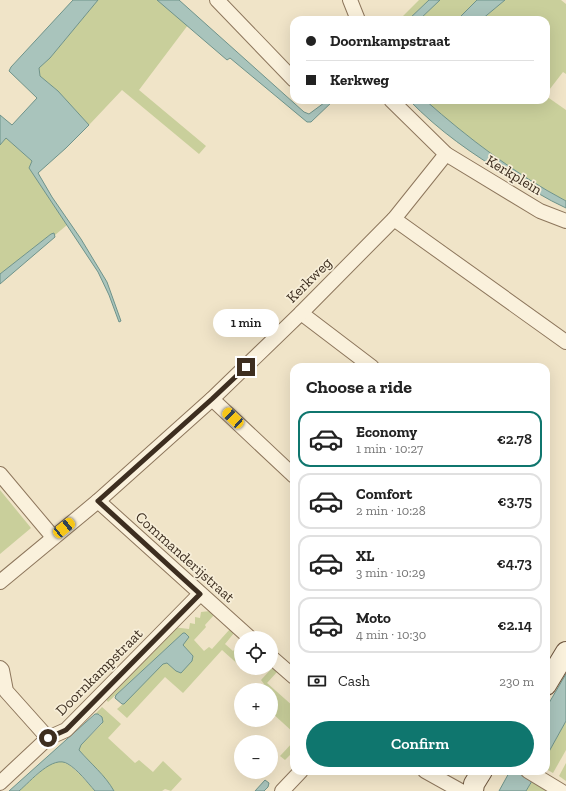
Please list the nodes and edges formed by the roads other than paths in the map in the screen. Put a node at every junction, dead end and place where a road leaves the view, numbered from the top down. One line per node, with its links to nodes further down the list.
1 (217, 0): 4 (street)
2 (350, 0): 3 (street)
3 (356, 16)
4 (290, 76)
5 (395, 104): 6 (street, Kerkplein)
6 (446, 154): 7 (street, Kerkweg); 8 (street, Kerkplein)
7 (394, 219): 9 (street, Kerkweg); 10 (street)
8 (566, 222)
9 (301, 313): 11 (street); 12 (street, Kerkweg)
10 (566, 342)
11 (367, 363)
12 (212, 399): 13 (street); 15 (street, Kerkweg)
13 (290, 472)
14 (0, 474): 16 (street)
15 (98, 501): 16 (street, Kerkweg); 18 (street, Commanderijstraat)
16 (53, 537): 17 (street, Kerkweg)
17 (0, 582)
18 (200, 594): 19 (street, Commanderijstraat); 25 (street, Doornkampstraat)
19 (242, 631)
20 (566, 652): 24 (street)
21 (278, 663): 23 (street)
22 (0, 668): 25 (street)
23 (290, 674)
24 (550, 676)
25 (48, 738): 30 (street, Doornkampstraat)
26 (297, 775): 31 (street)
27 (432, 775): 32 (street)
28 (480, 775): 33 (street)
29 (535, 775): 34 (street)
30 (0, 782)
31 (282, 791)
32 (461, 791)
33 (473, 791)
34 (561, 791)

